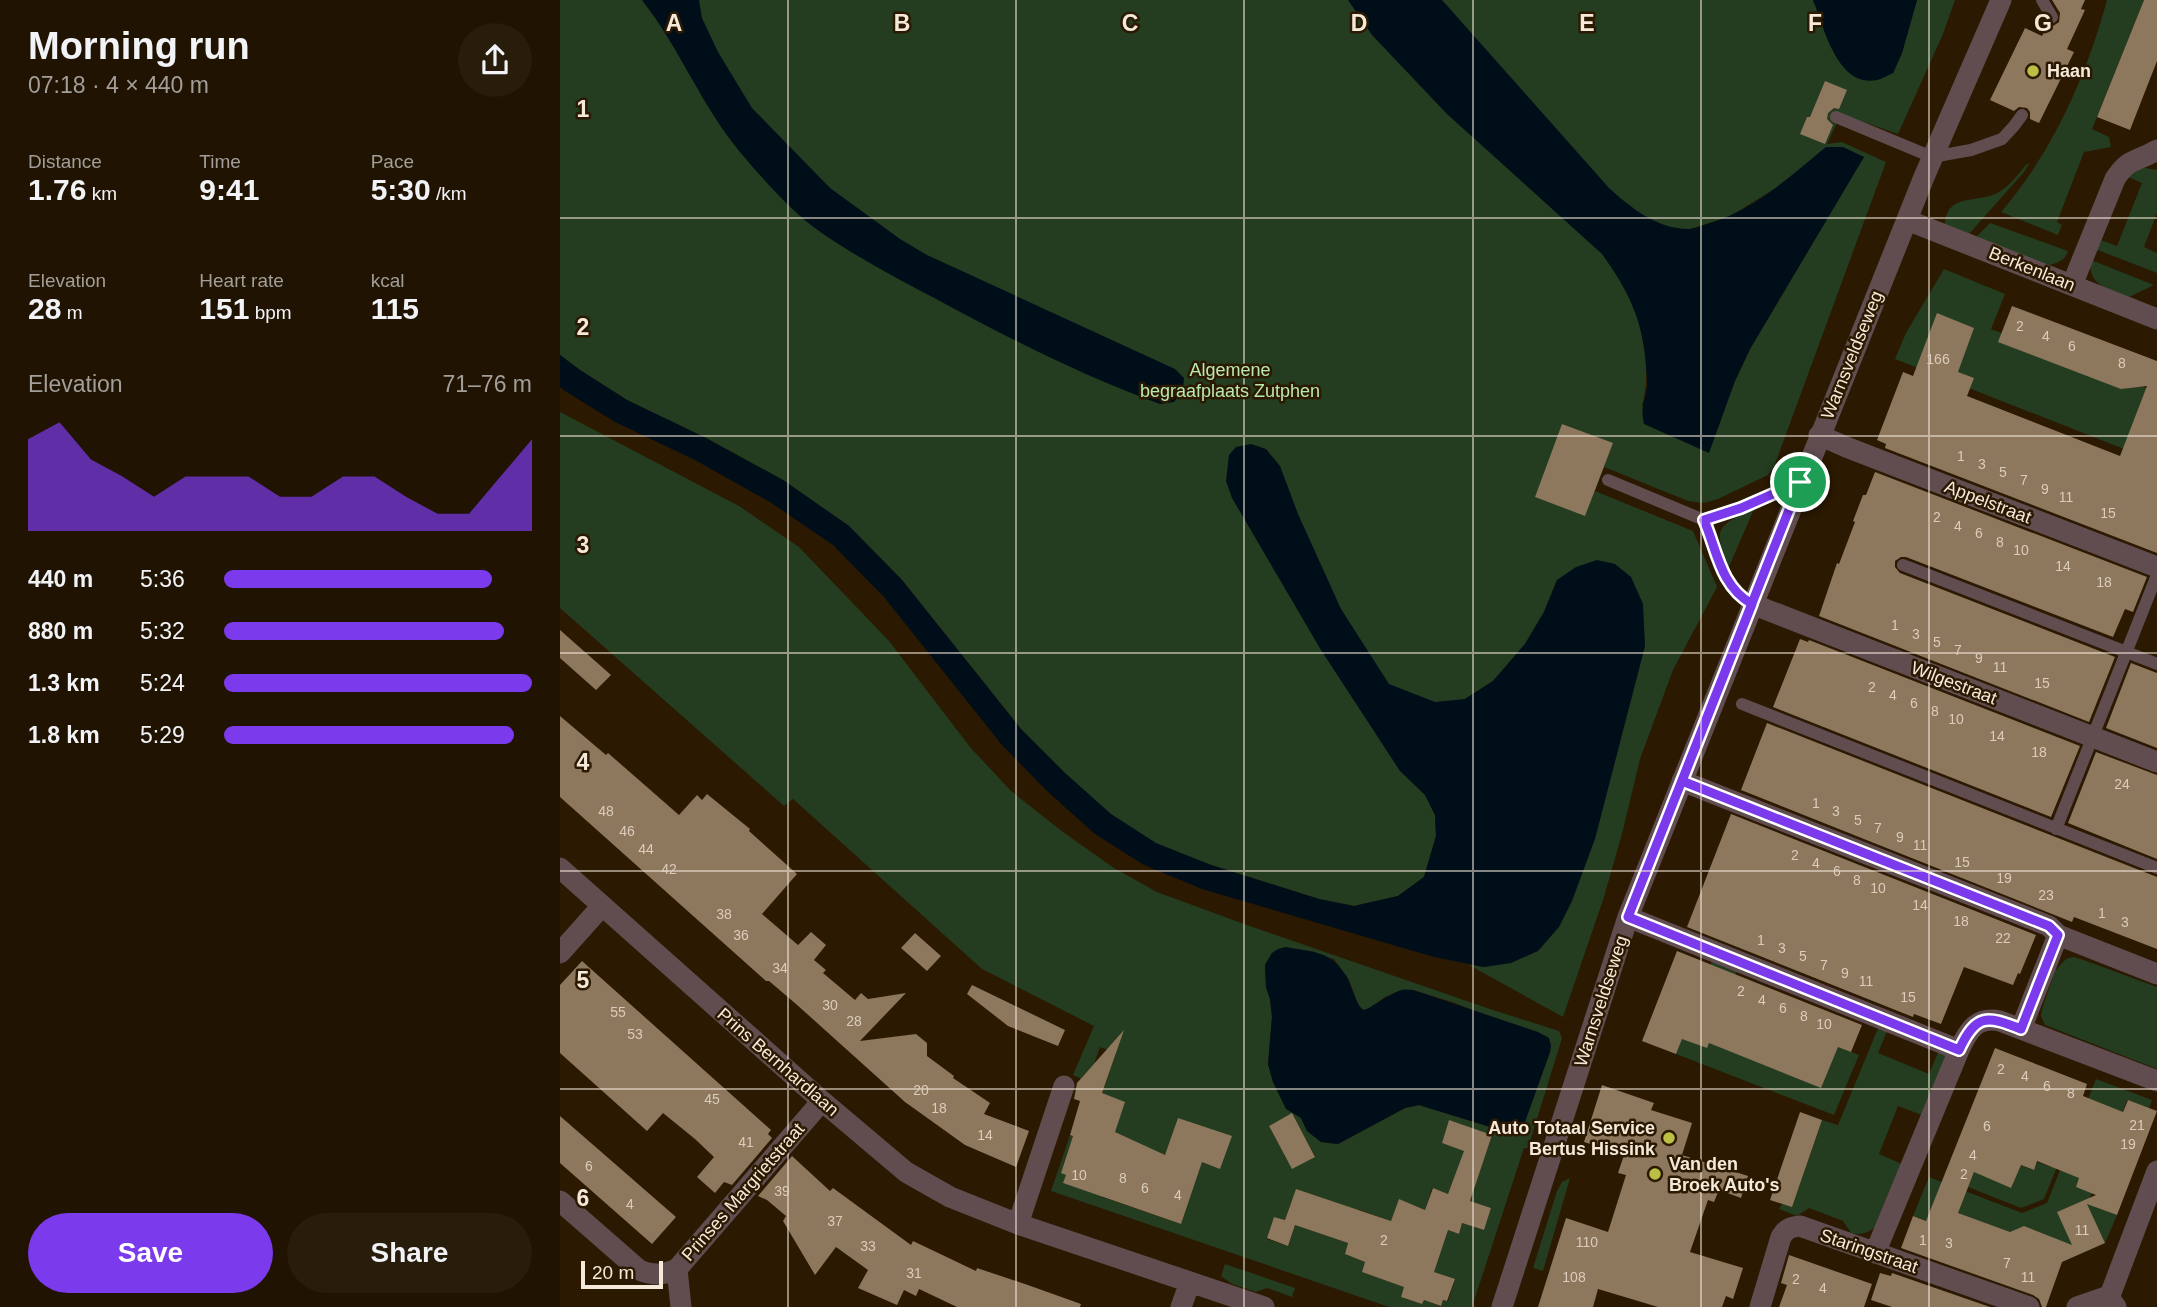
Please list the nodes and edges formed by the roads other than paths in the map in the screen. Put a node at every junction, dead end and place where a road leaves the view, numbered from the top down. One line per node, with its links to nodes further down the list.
1 (2001, 0): 7 (street, Warnsveldseweg)
2 (2042, 0): 3 (lane)
3 (2052, 17)
4 (2022, 115): 7 (lane)
5 (1836, 117): 7 (lane)
6 (2157, 150): 9 (street)
7 (1932, 158): 8 (street, Warnsveldseweg)
8 (1907, 220): 9 (street, Berkenlaan); 11 (street, Warnsveldseweg)
9 (2072, 285): 10 (street, Berkenlaan)
10 (2157, 319)
11 (1819, 435): 13 (street, Warnsveldseweg); 16 (street, Appelstraat)
12 (1608, 480): 14 (lane)
13 (1800, 482): 14 (lane); 18 (street, Warnsveldseweg)
14 (1704, 520): 18 (lane)
15 (1903, 565): 19 (lane)
16 (2157, 567)
17 (2157, 575): 19 (lane)
18 (1752, 604): 22 (street, Wilgestraat); 24 (street, Warnsveldseweg)
19 (2126, 652): 20 (lane); 22 (lane)
20 (2157, 664)
21 (1742, 704): 25 (lane)
22 (2092, 737): 23 (street, Wilgestraat); 25 (lane)
23 (2157, 762)
24 (1682, 781): 29 (street, Warnsveldseweg); 30 (street)
25 (2056, 829): 27 (lane)
26 (560, 868): 28 (street, Prins Bernhardlaan)
27 (2157, 869)
28 (602, 906): 31 (street); 37 (street, Prins Bernhardlaan)
29 (1628, 917): 34 (street); 48 (street, Warnsveldseweg)
30 (2058, 935): 32 (street); 33 (street)
31 (560, 953)
32 (2157, 974)
33 (2021, 1029): 34 (street); 35 (street)
34 (1959, 1050): 41 (street)
35 (2157, 1081)
36 (1064, 1086): 40 (street)
37 (822, 1101): 40 (street, Prins Bernhardlaan); 42 (street, Prinses Margrietstraat)
38 (2157, 1171): 44 (street)
39 (560, 1201): 42 (street, Prinses Margrietstraat)
40 (1017, 1224): 43 (street, Prins Bernhardlaan)
41 (1875, 1253): 49 (street, Staringstraat); 50 (street, Staringstraat)
42 (677, 1269): 45 (street)
43 (1190, 1282): 46 (street); 47 (street, Prins Bernhardlaan)
44 (2112, 1303): 51 (street)
45 (681, 1307)
46 (1181, 1307)
47 (1264, 1307)
48 (1502, 1307)
49 (1760, 1307)
50 (2029, 1307)
51 (2077, 1307)

